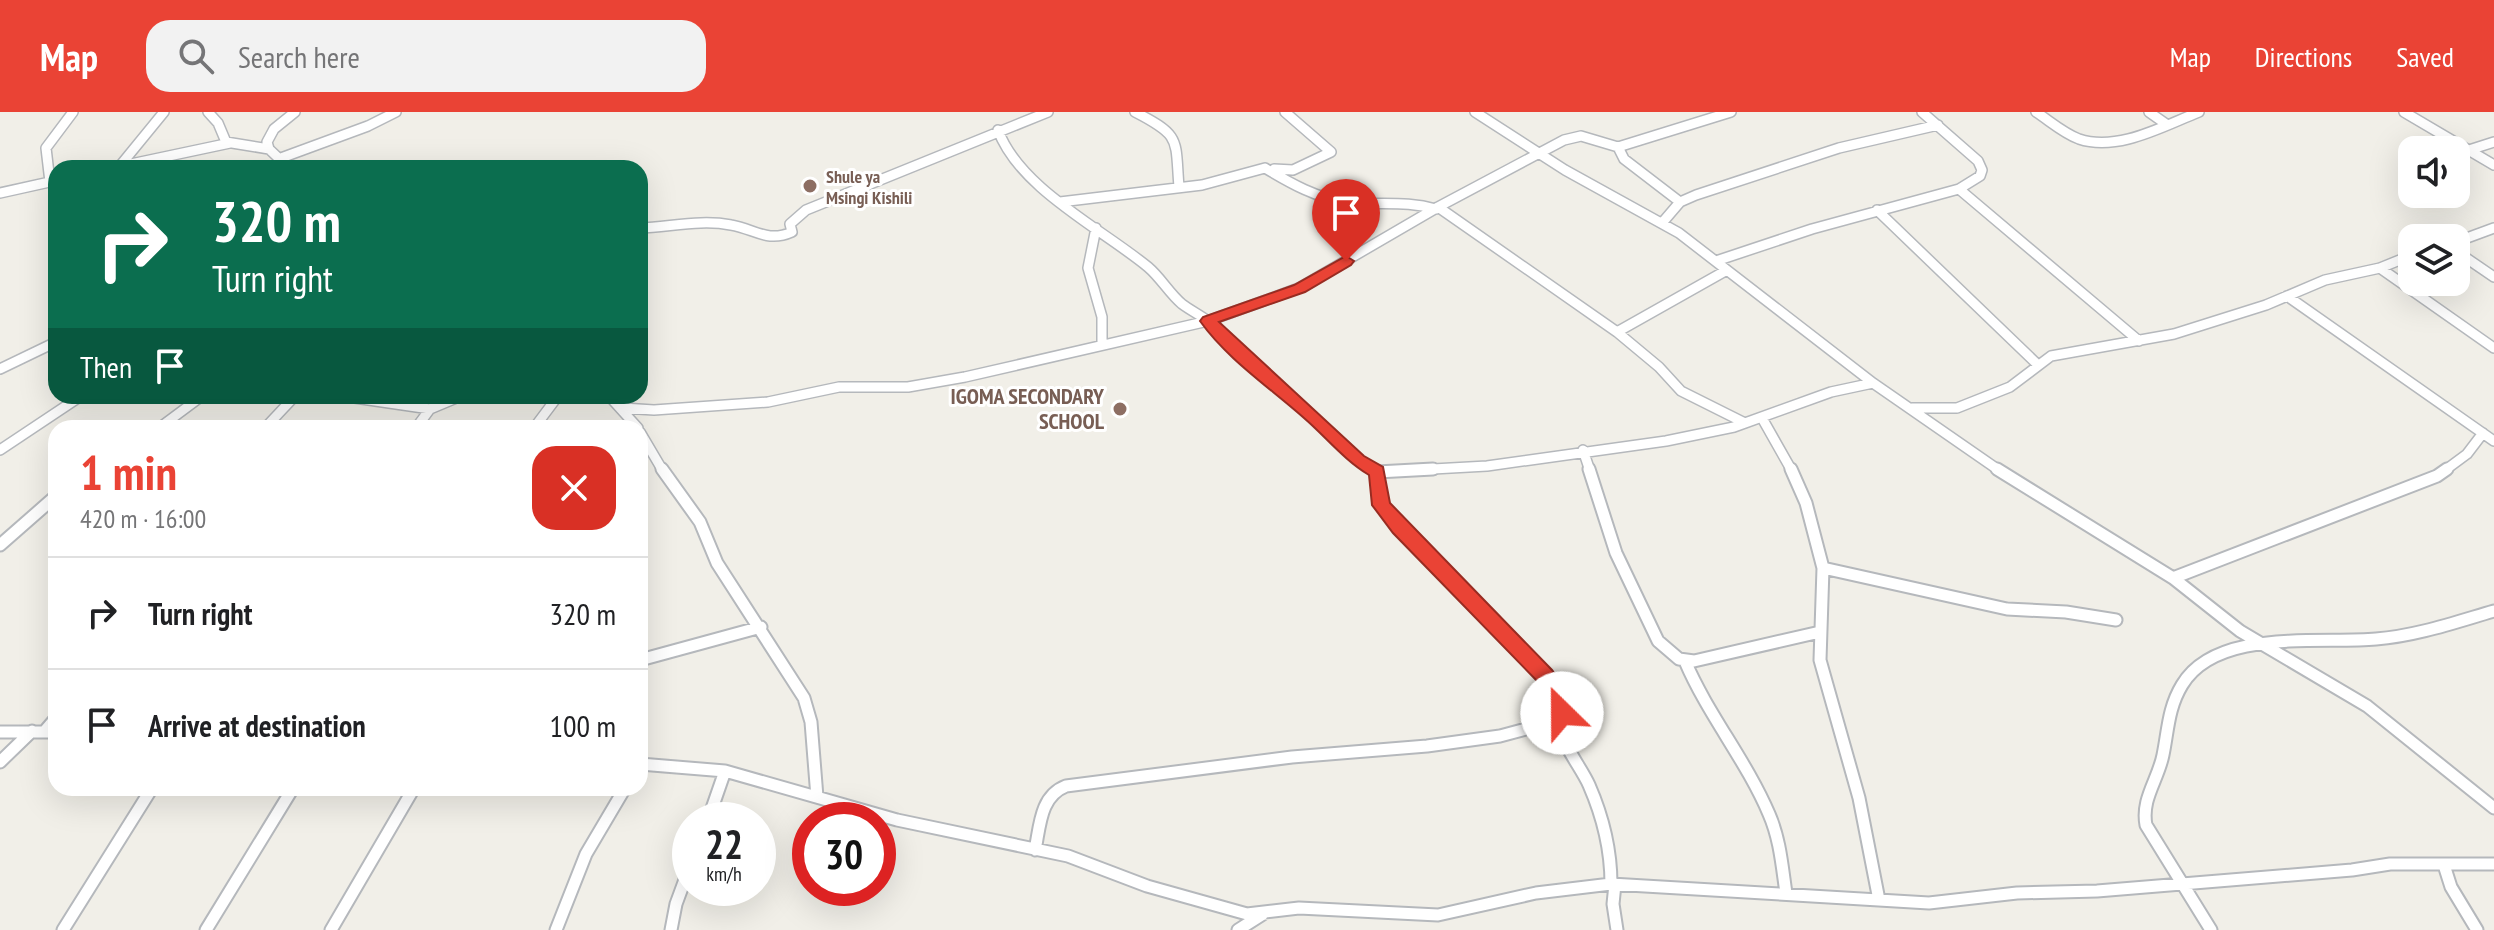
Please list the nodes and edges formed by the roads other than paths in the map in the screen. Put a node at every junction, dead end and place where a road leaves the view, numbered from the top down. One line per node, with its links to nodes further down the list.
1 (73, 112): 28 (street)
2 (164, 112): 29 (street)
3 (208, 112): 21 (street)
4 (295, 112): 23 (street)
5 (396, 112): 27 (street)
6 (1048, 112): 18 (street)
7 (1135, 112): 34 (street)
8 (1285, 112): 32 (street)
9 (1475, 112): 26 (street)
10 (1731, 112): 22 (street)
11 (1922, 112): 17 (street)
12 (2036, 112): 16 (street)
13 (2149, 112): 16 (street)
14 (2199, 112): 16 (street)
15 (2404, 112): 19 (street)
16 (2166, 124)
17 (1938, 125): 35 (street); 38 (street)
18 (998, 130): 37 (street); 42 (street)
19 (2445, 136)
20 (2494, 142): 24 (street)
21 (230, 143): 23 (street); 30 (street)
22 (1618, 147): 26 (street); 38 (street)
23 (269, 149): 27 (street)
24 (2470, 150)
25 (2470, 151): 31 (street)
26 (1539, 152): 39 (street); 41 (street)
27 (281, 158)
28 (49, 160)
29 (122, 160)
30 (153, 160)
31 (2494, 165)
32 (1268, 168): 34 (street); 39 (street)
33 (48, 182): 36 (street)
34 (1179, 187): 37 (street)
35 (1959, 189): 40 (street); 55 (street)
36 (0, 193)
37 (1060, 202): 43 (street)
38 (1680, 202): 41 (street)
39 (1437, 208): 53 (street); 54 (street)
40 (1877, 210): 46 (street); 59 (street)
41 (1662, 223): 46 (street)
42 (648, 228)
43 (1096, 228): 53 (street); 56 (street)
44 (2494, 228): 45 (street)
45 (2470, 237)
46 (1716, 261): 50 (street)
47 (2398, 261): 49 (street)
48 (2470, 261): 51 (street)
49 (2380, 268): 52 (street); 58 (street)
50 (1727, 270): 54 (street); 61 (street)
51 (2494, 277)
52 (2287, 296): 55 (street); 77 (street)
53 (1208, 321): 56 (street); 82 (street)
54 (1617, 332): 76 (street)
55 (2139, 341): 59 (street)
56 (1102, 344): 68 (street)
57 (48, 346): 60 (street)
58 (2494, 348)
59 (2037, 364): 69 (street)
60 (0, 369)
61 (1873, 383): 69 (street); 71 (street)
62 (69, 404): 80 (street)
63 (191, 404): 72 (street)
64 (288, 404): 73 (street)
65 (396, 404): 70 (street)
66 (442, 404): 70 (street)
67 (618, 404): 68 (street)
68 (623, 408): 75 (street)
69 (1911, 408): 86 (street)
70 (430, 409): 74 (street)
71 (1762, 418): 76 (street); 85 (street)
72 (170, 420)
73 (272, 420)
74 (422, 420)
75 (630, 420)
76 (1745, 423): 81 (street)
77 (2483, 433): 78 (street); 86 (street)
78 (2494, 441)
79 (648, 448): 89 (street)
80 (0, 450)
81 (1583, 450): 82 (street); 93 (street)
82 (1377, 472): 94 (street)
83 (48, 503): 84 (street)
84 (0, 545)
85 (1823, 568): 88 (street); 90 (street)
86 (2173, 578): 91 (street)
87 (2494, 611): 91 (street)
88 (2116, 620)
89 (761, 627): 92 (street); 104 (street)
90 (1820, 632): 93 (street); 113 (street)
91 (2259, 643): 106 (street); 110 (street)
92 (648, 658)
93 (1685, 661): 112 (street)
94 (1558, 695): 107 (street); 111 (street)
95 (0, 732): 96 (street)
96 (44, 732): 97 (street)
97 (0, 762)
98 (648, 766): 99 (street)
99 (725, 771): 104 (street); 105 (street)
100 (147, 796): 116 (street)
101 (288, 796): 117 (street)
102 (409, 796): 118 (street)
103 (620, 796): 119 (street)
104 (817, 797): 107 (street)
105 (714, 802)
106 (2494, 808)
107 (1035, 850): 115 (street)
108 (2494, 864): 109 (street)
109 (2444, 865): 110 (street); 124 (street)
110 (2182, 882): 113 (street); 123 (street)
111 (1613, 884): 112 (street); 115 (street); 122 (street)
112 (1786, 893): 113 (street)
113 (1879, 900)
114 (676, 906): 120 (street)
115 (1265, 913): 121 (street)
116 (63, 930)
117 (206, 930)
118 (331, 930)
119 (556, 930)
120 (671, 930)
121 (1238, 930)
122 (1617, 930)
123 (2211, 930)
124 (2477, 930)

